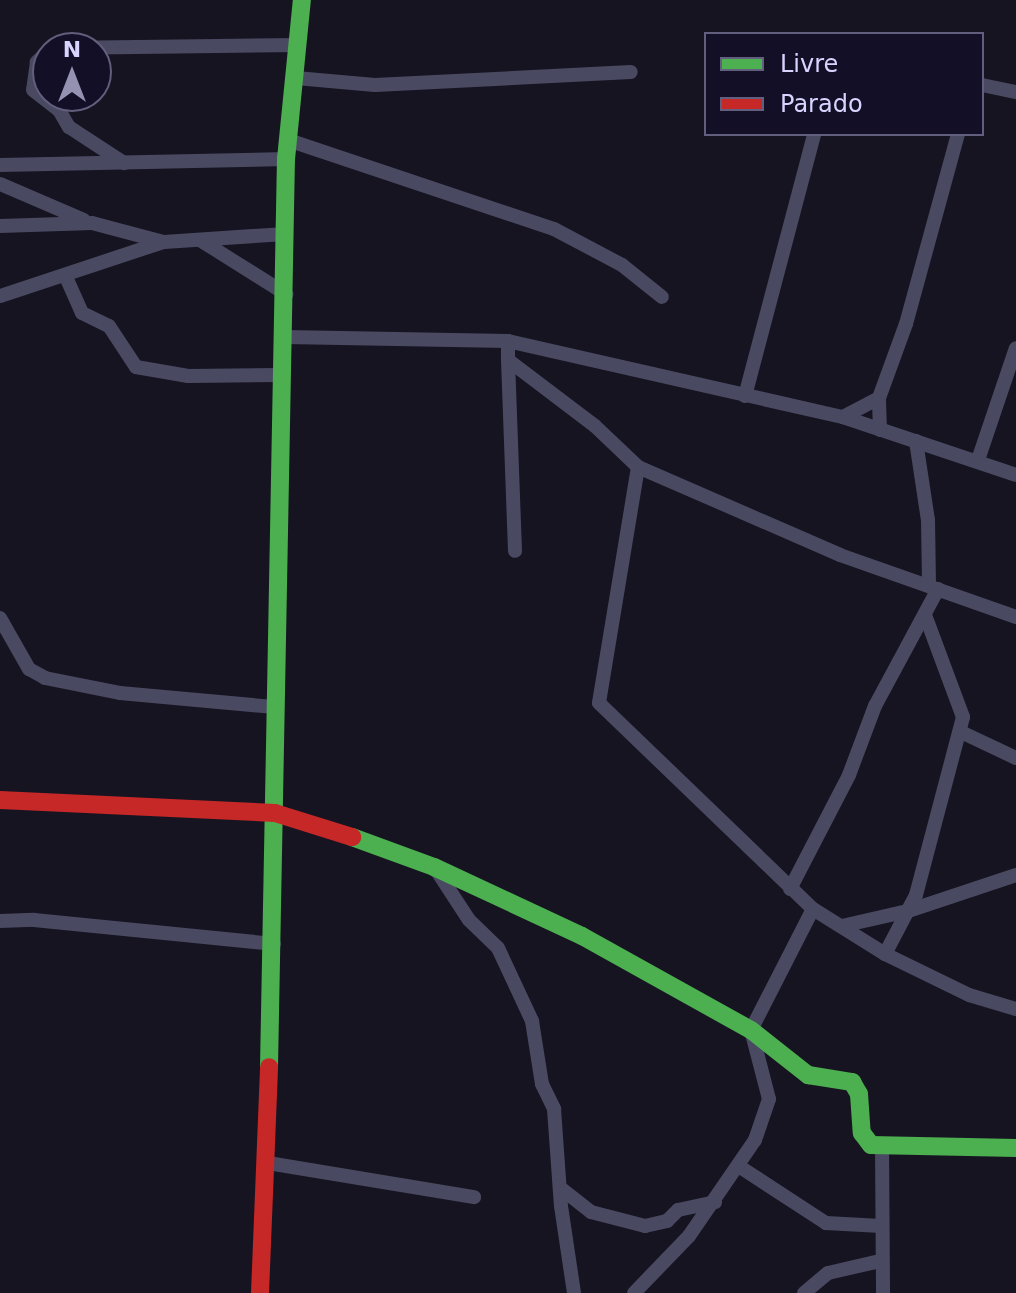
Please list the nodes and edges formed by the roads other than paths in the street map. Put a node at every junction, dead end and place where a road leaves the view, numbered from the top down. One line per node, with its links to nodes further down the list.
1 (302, 0): 2 (street)
2 (299, 45): 3 (street); 5 (street)
3 (112, 47)
4 (631, 72): 5 (street)
5 (296, 78): 11 (street)
6 (984, 85): 7 (street)
7 (1016, 92)
8 (60, 112): 12 (street)
9 (813, 136): 29 (street)
10 (957, 136): 30 (street)
11 (287, 149): 12 (street); 17 (street); 23 (street)
12 (124, 164): 13 (street)
13 (0, 165)
14 (0, 184): 15 (street)
15 (92, 223): 16 (street); 19 (street)
16 (0, 226)
17 (286, 234): 18 (street); 21 (street)
18 (200, 240): 19 (street); 21 (street)
19 (164, 242): 20 (street)
20 (66, 277): 22 (street); 28 (street)
21 (286, 294): 24 (street)
22 (0, 296)
23 (662, 297)
24 (285, 337): 25 (street); 28 (street)
25 (508, 341): 27 (street); 29 (street)
26 (1016, 348): 34 (street)
27 (508, 360): 35 (street); 37 (street)
28 (281, 375): 44 (street)
29 (745, 396): 31 (street)
30 (879, 398): 31 (street); 32 (street)
31 (843, 417): 32 (street)
32 (880, 430): 33 (street)
33 (916, 441): 34 (street); 38 (street)
34 (978, 460): 36 (street)
35 (638, 467): 39 (street); 51 (street)
36 (1016, 475)
37 (515, 551)
38 (929, 561): 39 (street); 40 (street)
39 (912, 579): 40 (street)
40 (933, 587): 41 (street); 42 (street)
41 (925, 615): 45 (street); 51 (street)
42 (1016, 617)
43 (0, 618): 44 (street)
44 (275, 707): 48 (street)
45 (961, 732): 46 (street); 53 (street)
46 (1016, 758)
47 (0, 800): 48 (street)
48 (275, 813): 49 (street); 56 (street)
49 (434, 867): 59 (street); 64 (street)
50 (1016, 875): 53 (street)
51 (790, 889): 52 (street)
52 (813, 909): 55 (street); 59 (street)
53 (908, 911): 55 (street); 57 (street)
54 (0, 921): 56 (street)
55 (842, 926): 57 (street)
56 (274, 944): 62 (street)
57 (885, 954): 58 (street)
58 (1016, 1009)
59 (751, 1030): 60 (street); 63 (street)
60 (882, 1145): 61 (street); 67 (street)
61 (1016, 1148)
62 (268, 1163): 65 (street); 69 (street)
63 (740, 1167): 66 (street); 67 (street)
64 (563, 1190): 66 (street); 70 (street)
65 (474, 1197)
66 (715, 1202): 71 (street)
67 (881, 1226): 68 (street)
68 (880, 1261): 72 (street); 73 (street)
69 (260, 1293)
70 (574, 1293)
71 (634, 1293)
72 (804, 1293)
73 (883, 1293)

